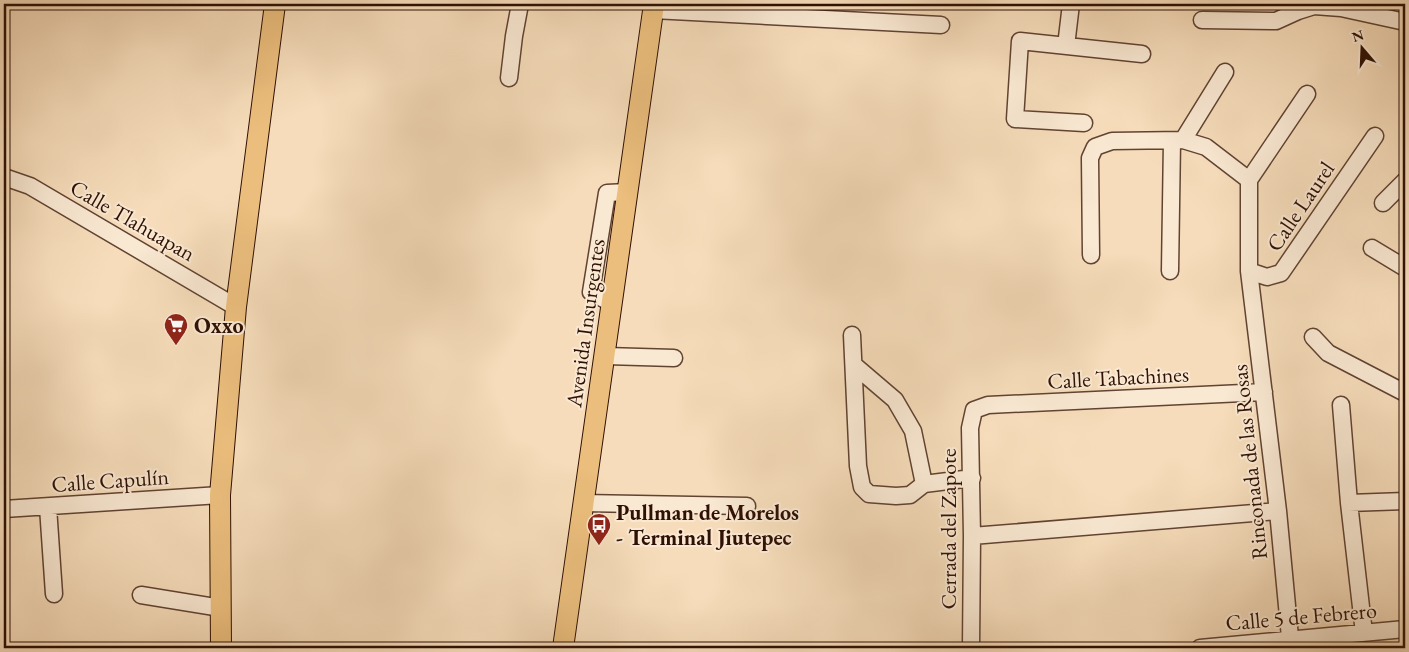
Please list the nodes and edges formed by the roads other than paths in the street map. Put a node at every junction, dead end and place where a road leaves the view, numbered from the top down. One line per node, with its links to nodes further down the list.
1 (276, 4): 26 (main road)
2 (520, 4): 12 (street)
3 (1071, 4): 9 (street)
4 (1312, 5): 6 (street); 7 (street)
5 (654, 7): 8 (street); 29 (main road, Avenida Insurgentes)
6 (1202, 20)
7 (1405, 22)
8 (941, 25)
9 (1066, 46): 10 (street); 14 (street)
10 (1142, 54)
11 (1225, 72): 16 (street)
12 (509, 78)
13 (1307, 94): 18 (street)
14 (1084, 123)
15 (1375, 136): 25 (street, Calle Laurel)
16 (1178, 141): 18 (street); 22 (street); 24 (street)
17 (4, 177): 26 (street, Calle Tlahuapan)
18 (1249, 180): 25 (street, Rinconada de las Rosas)
19 (1405, 181): 20 (street)
20 (1383, 203)
21 (1372, 248): 23 (street)
22 (1091, 255)
23 (1405, 268)
24 (1170, 271)
25 (1249, 271): 33 (street, Rinconada de las Rosas)
26 (236, 307): 40 (main road)
27 (852, 335): 31 (street)
28 (1313, 337): 34 (street)
29 (606, 356): 30 (street); 42 (main road, Avenida Insurgentes)
30 (674, 358)
31 (854, 365): 32 (street); 35 (street)
32 (878, 384): 35 (street); 39 (street)
33 (1264, 392): 37 (street, Calle Tabachines); 47 (street, Rinconada de las Rosas)
34 (1405, 393)
35 (856, 400): 39 (street)
36 (1341, 405): 43 (street)
37 (974, 410): 38 (street, Cerrada del Zapote)
38 (972, 478): 39 (street); 48 (street, Cerrada del Zapote)
39 (924, 484)
40 (220, 495): 45 (street, Calle Capulín); 51 (main road)
41 (1405, 501): 43 (street)
42 (583, 503): 44 (street); 56 (main road, Avenida Insurgentes)
43 (1349, 503): 53 (street)
44 (747, 506)
45 (48, 507): 46 (street, Calle Capulín); 49 (street)
46 (4, 509)
47 (1278, 511): 48 (street); 54 (street, Rinconada de las Rosas)
48 (972, 536): 57 (street, Cerrada del Zapote)
49 (54, 594)
50 (141, 595): 51 (street)
51 (221, 608): 55 (main road)
52 (1405, 629): 53 (street, Calle 5 de Febrero)
53 (1364, 633): 54 (street, Calle 5 de Febrero)
54 (1291, 644): 58 (street, Calle 5 de Febrero)
55 (221, 648)
56 (563, 648)
57 (970, 648)
58 (1200, 648)

